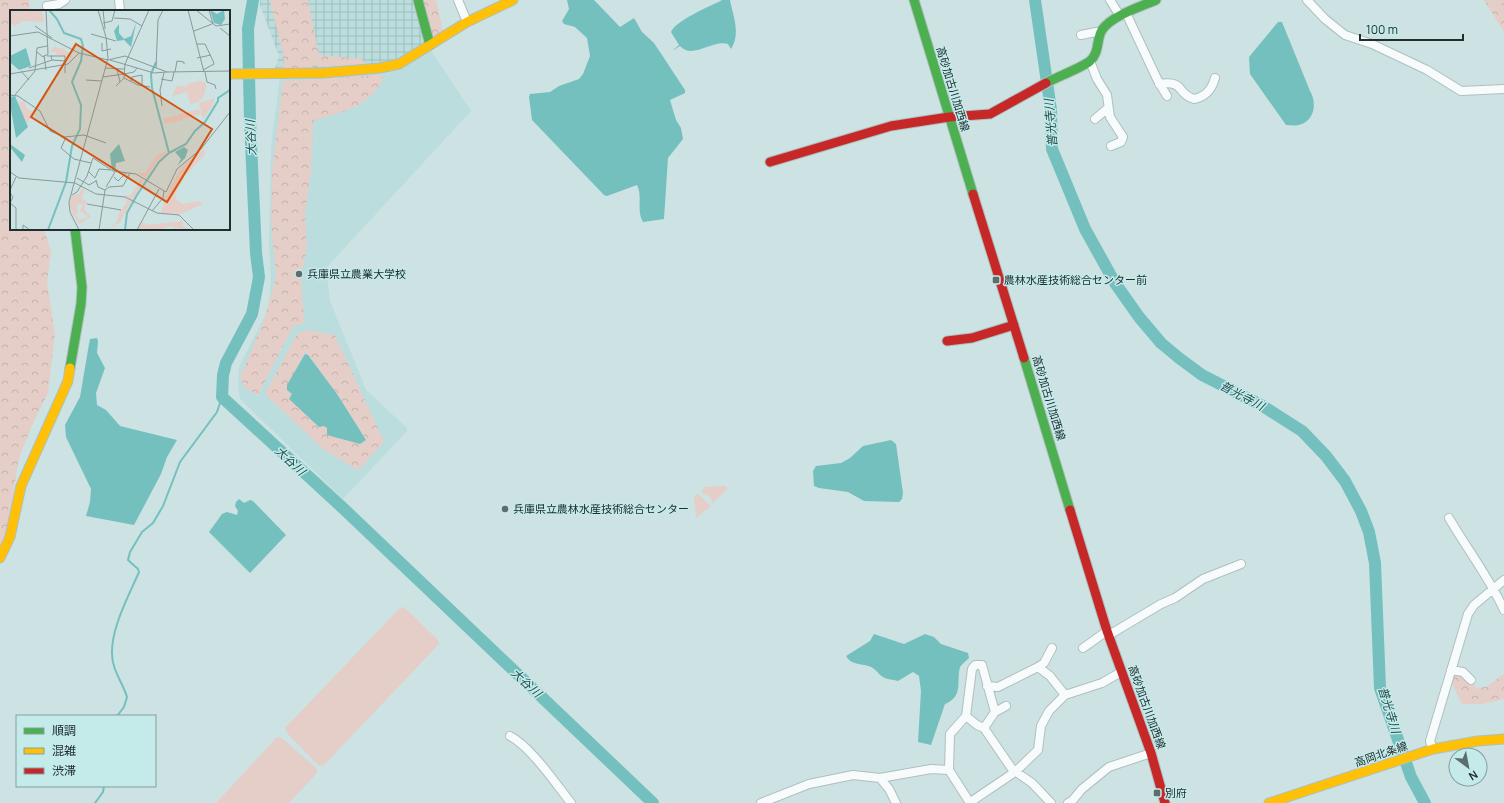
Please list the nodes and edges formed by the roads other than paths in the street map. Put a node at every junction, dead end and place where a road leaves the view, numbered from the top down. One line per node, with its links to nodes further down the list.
1 (65, 0): 10 (street)
2 (119, 0): 11 (street)
3 (418, 0): 16 (street)
4 (458, 0): 13 (street)
5 (914, 0): 24 (street, 高砂加古川加西線)
6 (1110, 0): 12 (street)
7 (1156, 0): 12 (street)
8 (1307, 0): 21 (street)
9 (509, 1): 13 (street)
10 (48, 6)
11 (120, 10)
12 (1122, 14): 14 (street); 20 (street)
13 (467, 22): 16 (street)
14 (1101, 33): 15 (street); 17 (street)
15 (1081, 35)
16 (430, 45): 18 (street)
17 (1090, 61): 23 (street); 24 (street)
18 (233, 74)
19 (1215, 78): 20 (street)
20 (1160, 84): 22 (street)
21 (1504, 89)
22 (1167, 96)
23 (1108, 108): 25 (street); 26 (street)
24 (949, 117): 27 (street); 29 (street, 高砂加古川加西線)
25 (1095, 119)
26 (1111, 146)
27 (770, 162)
28 (75, 230): 32 (street)
29 (1014, 325): 30 (street); 37 (street, 高砂加古川加西線)
30 (947, 341)
31 (1449, 518): 35 (street)
32 (0, 558)
33 (1241, 564): 37 (street)
34 (1504, 580): 35 (street)
35 (1493, 588): 36 (street); 41 (street)
36 (1504, 610)
37 (1108, 633): 39 (street); 42 (street, 高砂加古川加西線)
38 (1052, 648): 40 (street)
39 (1084, 648)
40 (1038, 667): 44 (street); 45 (street)
41 (1451, 670): 43 (street); 52 (street)
42 (1121, 672): 45 (street); 53 (street, 高砂加古川加西線)
43 (1471, 680)
44 (987, 686): 47 (street); 48 (street)
45 (1065, 695): 55 (street)
46 (1006, 706): 47 (street)
47 (995, 712): 49 (street)
48 (966, 716): 49 (street); 54 (street)
49 (984, 728): 55 (street)
50 (510, 736): 59 (street)
51 (1504, 739): 52 (street, 高岡北条線)
52 (1433, 749): 64 (street, 高岡北条線)
53 (1151, 753): 58 (street); 63 (street, 高砂加古川加西線)
54 (949, 770): 56 (street); 61 (street)
55 (1015, 772): 61 (street); 62 (street)
56 (880, 778): 57 (street); 60 (street)
57 (767, 802)
58 (1071, 802)
59 (571, 803)
60 (896, 803)
61 (969, 803)
62 (1051, 803)
63 (1165, 803)
64 (1269, 803)

